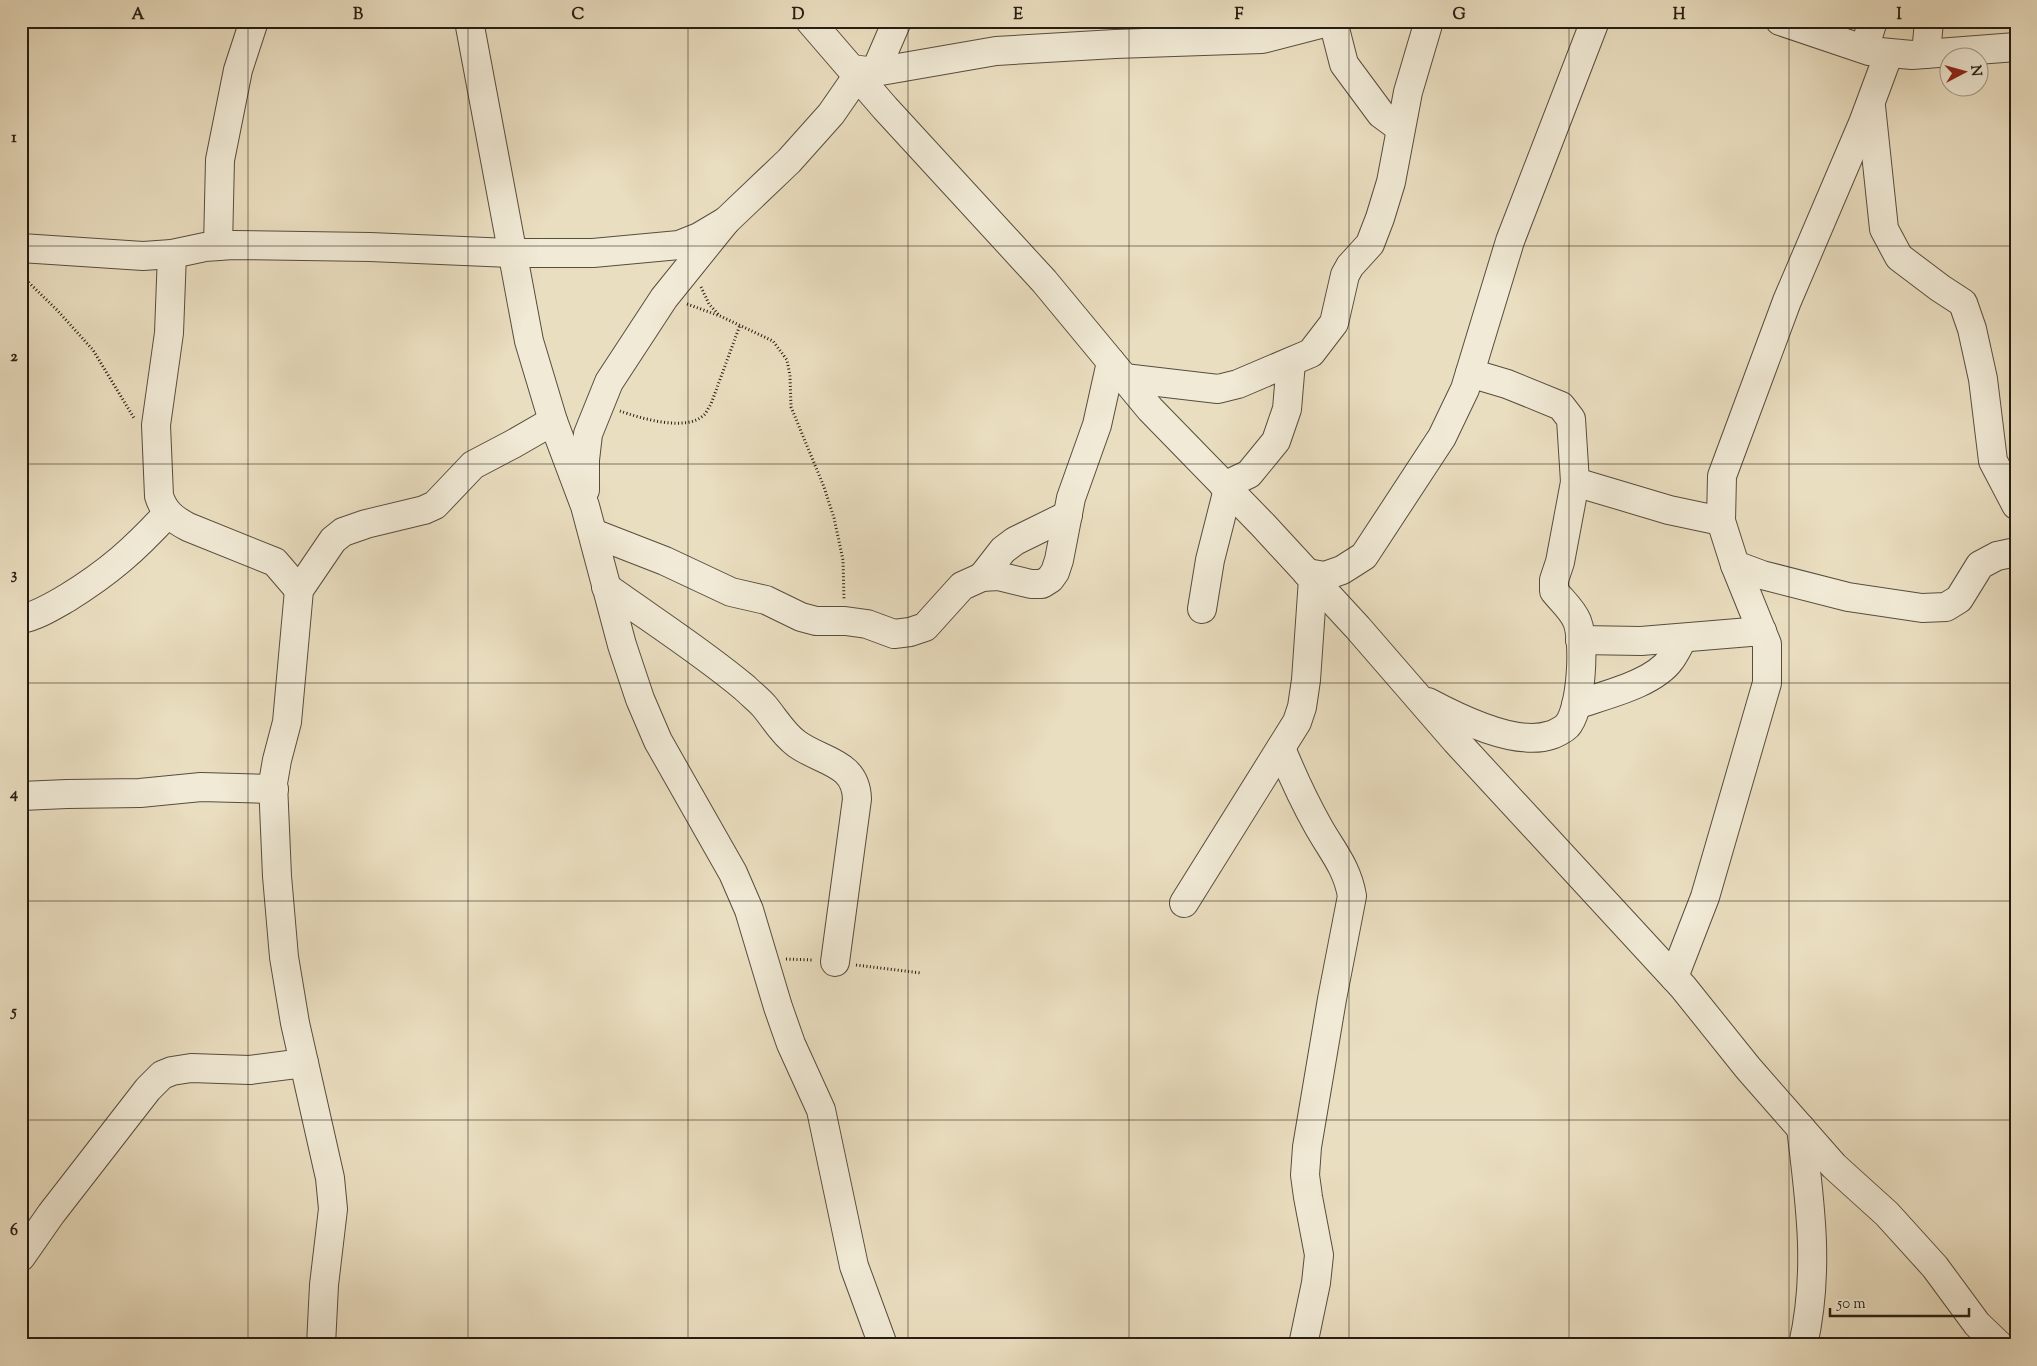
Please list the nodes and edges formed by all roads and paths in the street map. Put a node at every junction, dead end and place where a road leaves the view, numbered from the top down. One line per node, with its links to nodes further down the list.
1 (254, 21): 20 (street)
2 (469, 21): 14 (street)
3 (479, 21): 14 (street)
4 (810, 21): 16 (street)
5 (897, 21): 16 (street)
6 (1333, 21): 16 (street); 18 (street)
7 (1429, 21): 18 (street)
8 (1595, 21): 31 (street)
9 (1780, 21): 13 (street)
10 (1873, 21): 13 (street)
11 (1929, 21): 15 (street)
12 (2016, 47): 15 (street)
13 (1877, 51): 15 (street); 17 (street)
14 (475, 54): 22 (street)
15 (1926, 54)
16 (862, 72): 19 (street); 30 (street)
17 (1871, 102): 37 (street); 41 (street)
18 (1400, 128): 29 (street)
19 (726, 221): 22 (street); 24 (street)
20 (218, 246): 22 (street); 23 (street)
21 (21, 248): 23 (street)
22 (512, 253): 33 (street)
23 (172, 254): 39 (street)
24 (692, 263): 26 (street); 27 (path)
25 (21, 275): 34 (path)
26 (666, 295): 27 (path); 32 (street)
27 (720, 316): 28 (path)
28 (740, 325): 32 (path); 51 (path)
29 (1291, 362): 30 (street); 36 (street)
30 (1118, 370): 36 (street); 40 (street)
31 (1470, 373): 35 (street); 45 (street)
32 (601, 402): 38 (street)
33 (553, 420): 38 (street); 48 (street)
34 (138, 424)
35 (1575, 482): 41 (street); 54 (street)
36 (1226, 487): 45 (street); 49 (street)
37 (2016, 505)
38 (585, 506): 42 (street)
39 (168, 513): 48 (street); 50 (street)
40 (1068, 515): 46 (street); 46 (street)
41 (1721, 522): 44 (street)
42 (593, 533): 47 (street); 51 (street)
43 (2016, 552): 44 (street)
44 (1735, 565): 52 (street)
45 (1310, 576): 55 (street); 57 (street)
46 (982, 577): 51 (street)
47 (606, 587): 61 (street); 67 (street)
48 (298, 590): 58 (street)
49 (1202, 609)
50 (21, 619)
51 (845, 621)
52 (1762, 631): 53 (street); 62 (street)
53 (1683, 638): 54 (street); 56 (street)
54 (1580, 640): 56 (street)
55 (1418, 697): 56 (street); 62 (street)
56 (1576, 706)
57 (1281, 748): 60 (street); 68 (street)
58 (274, 789): 59 (street); 63 (street)
59 (21, 796)
60 (1184, 903)
61 (835, 962)
62 (1674, 977): 64 (street)
63 (304, 1063): 65 (street); 66 (street)
64 (1801, 1128): 69 (street); 70 (street)
65 (21, 1257)
66 (321, 1345)
67 (883, 1345)
68 (1303, 1345)
69 (1803, 1345)
70 (1999, 1345)

